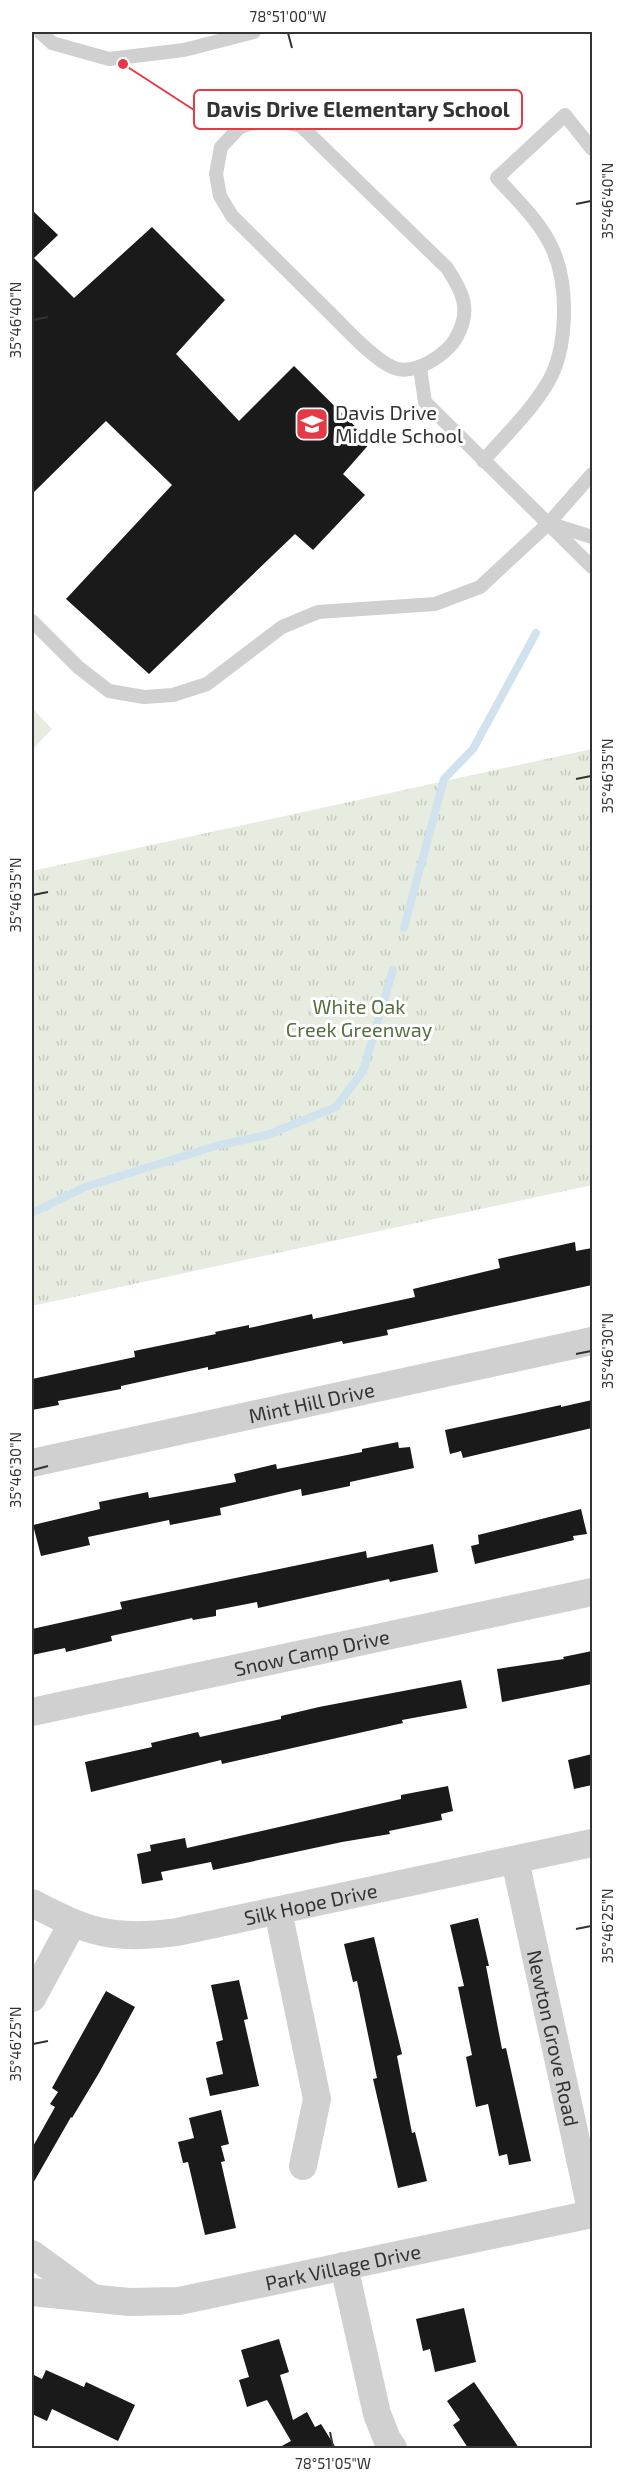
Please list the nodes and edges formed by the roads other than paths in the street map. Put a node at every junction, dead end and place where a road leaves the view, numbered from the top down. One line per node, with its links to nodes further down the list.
1 (40, 32): 2 (lane)
2 (254, 32)
3 (592, 149): 5 (lane)
4 (420, 368): 4 (lane); 5 (lane)
5 (483, 460): 7 (lane)
6 (592, 474): 7 (lane)
7 (549, 524): 8 (lane); 9 (lane); 10 (lane)
8 (592, 537)
9 (592, 567)
10 (32, 621)
11 (592, 1341): 12 (street, Mint Hill Drive)
12 (32, 1463)
13 (592, 1592): 14 (street, Snow Camp Drive)
14 (32, 1712)
15 (592, 1843): 16 (street, Silk Hope Drive)
16 (515, 1860): 18 (street, Silk Hope Drive); 22 (street, Newton Grove Road)
17 (32, 1903): 19 (street, Silk Hope Drive)
18 (278, 1911): 19 (street, Silk Hope Drive); 21 (street)
19 (72, 1924): 20 (street)
20 (32, 1998)
21 (303, 2166)
22 (592, 2214): 24 (street, Park Village Drive)
23 (32, 2254): 26 (street, Park Village Drive)
24 (344, 2266): 26 (street, Park Village Drive); 27 (street)
25 (32, 2292): 26 (street, Park Village Drive)
26 (91, 2297)
27 (393, 2448)

